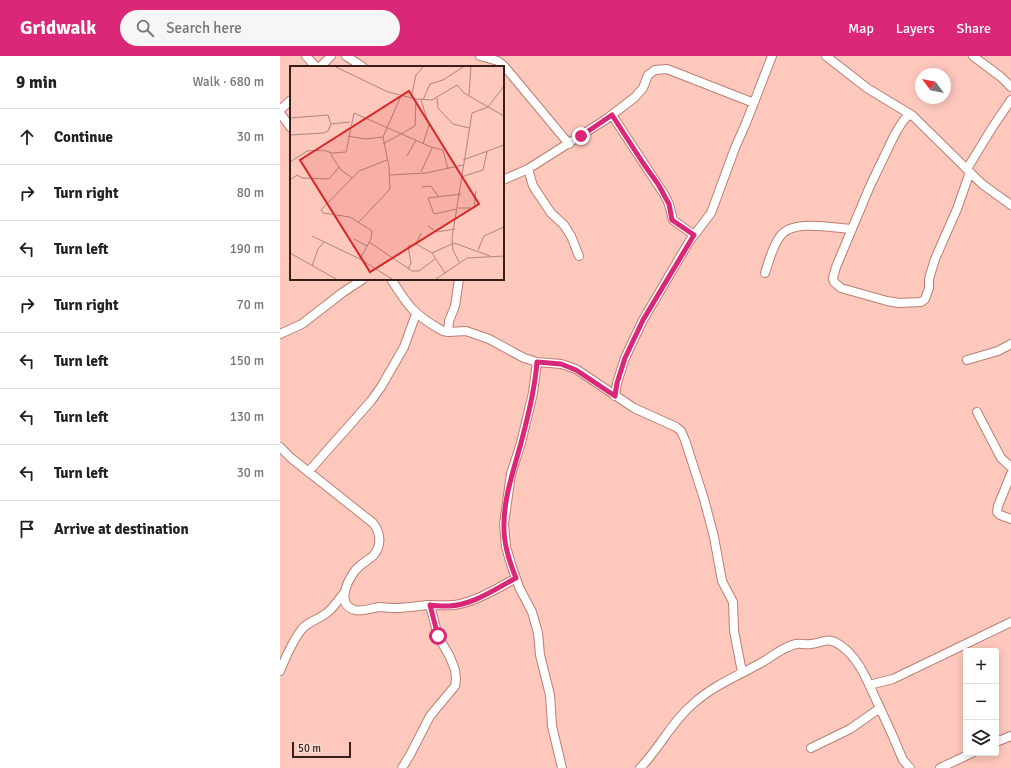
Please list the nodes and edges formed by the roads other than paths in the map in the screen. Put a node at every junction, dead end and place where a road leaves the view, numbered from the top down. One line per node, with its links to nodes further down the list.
1 (306, 56): 9 (street)
2 (331, 56): 10 (street)
3 (346, 56): 11 (street)
4 (480, 56): 20 (street)
5 (772, 56): 15 (street)
6 (826, 56): 8 (street)
7 (973, 56): 12 (street)
8 (834, 59): 17 (street)
9 (315, 66)
10 (321, 66)
11 (361, 66)
12 (1011, 87)
13 (1011, 100): 22 (street)
14 (290, 101): 16 (street)
15 (754, 103): 18 (street); 26 (street)
16 (280, 111): 19 (street)
17 (910, 114): 22 (street); 25 (street)
18 (612, 115): 20 (street); 26 (street)
19 (290, 126)
20 (569, 144): 21 (street)
21 (528, 169): 23 (street); 27 (street)
22 (969, 170): 24 (street); 25 (street)
23 (504, 180)
24 (1011, 205)
25 (852, 229): 28 (street)
26 (694, 235): 38 (street)
27 (579, 256)
28 (765, 273)
29 (362, 280): 34 (street)
30 (392, 280): 32 (street)
31 (459, 280): 33 (street)
32 (416, 314): 33 (street); 42 (street)
33 (448, 332): 37 (street)
34 (280, 334)
35 (1011, 344): 36 (street)
36 (967, 360)
37 (537, 362): 38 (street); 45 (street)
38 (615, 396): 50 (street)
39 (977, 412): 41 (street)
40 (280, 447): 42 (street)
41 (1011, 467)
42 (309, 471): 46 (street)
43 (1011, 474): 44 (street)
44 (1011, 519)
45 (516, 578): 47 (street); 58 (street)
46 (344, 593): 47 (street); 49 (street)
47 (430, 605): 57 (street)
48 (1011, 622): 51 (street)
49 (280, 671)
50 (742, 672): 51 (street); 59 (street)
51 (869, 684): 52 (street)
52 (880, 708): 55 (street); 60 (street)
53 (1011, 736): 54 (street)
54 (999, 741)
55 (811, 748)
56 (966, 756): 61 (street)
57 (402, 768)
58 (562, 768)
59 (640, 768)
60 (910, 768)
61 (940, 768)

